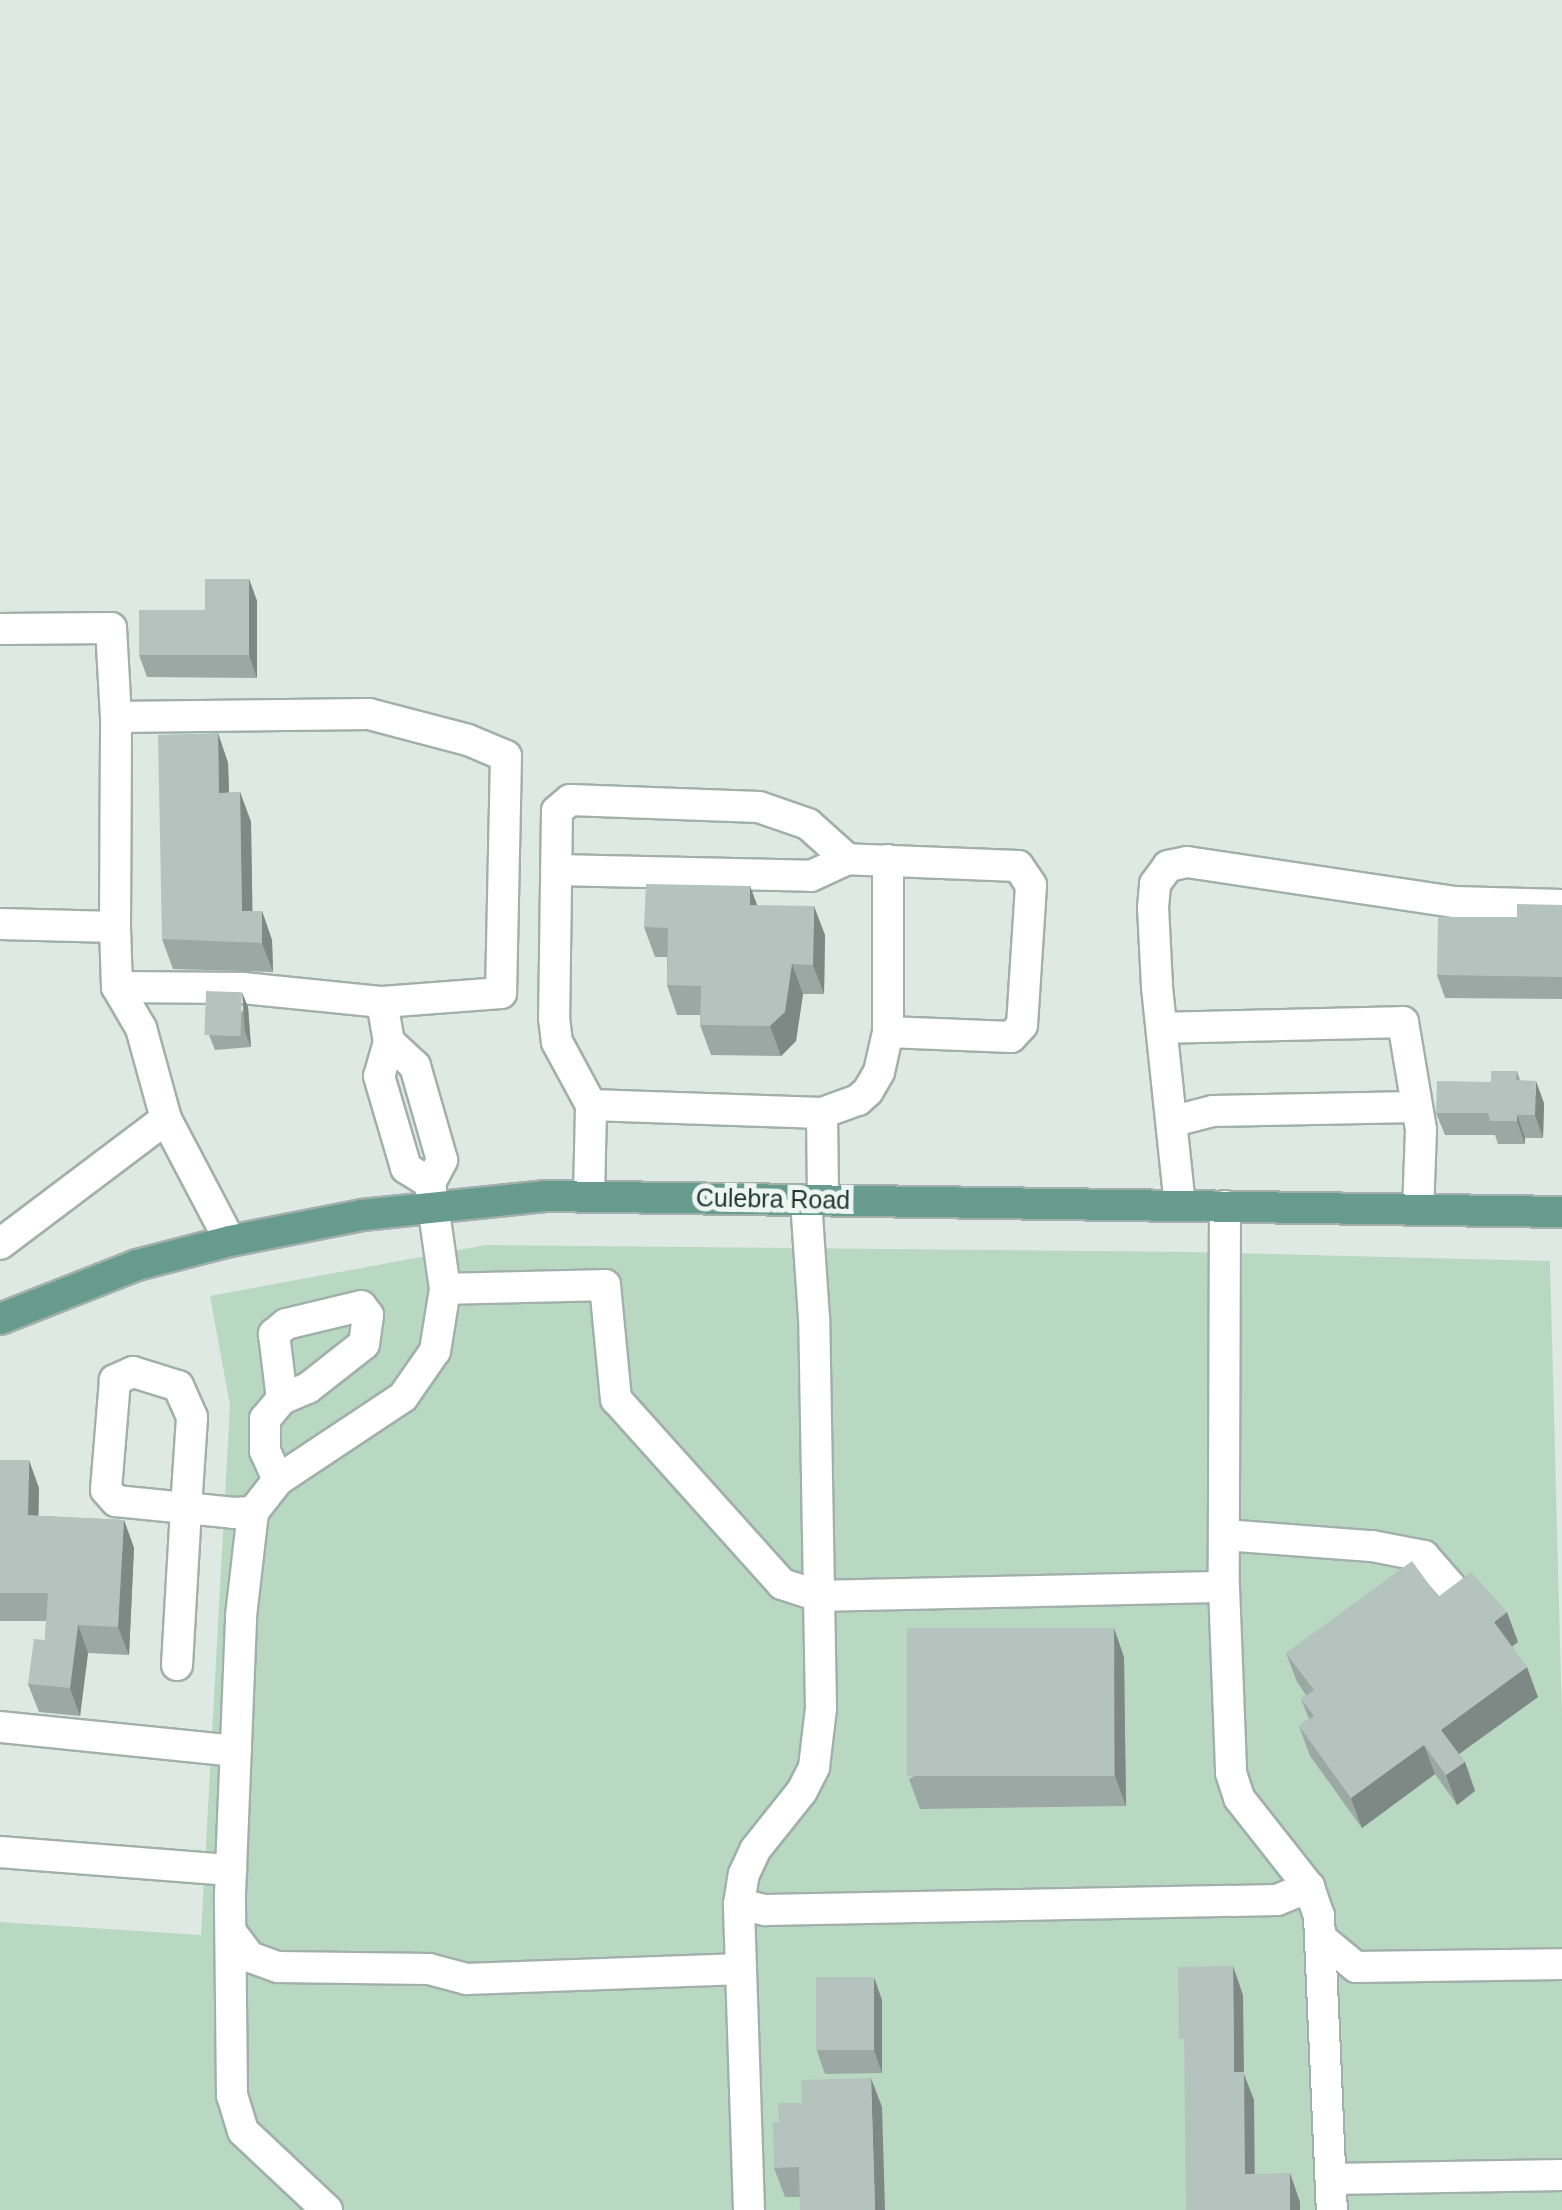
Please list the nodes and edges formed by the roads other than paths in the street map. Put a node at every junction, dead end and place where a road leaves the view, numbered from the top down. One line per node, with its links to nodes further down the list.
1 (0, 629): 2 (lane)
2 (116, 717): 8 (lane); 10 (lane)
3 (847, 859): 4 (lane); 5 (lane); 5 (lane)
4 (888, 860): 12 (lane); 12 (lane)
5 (556, 870): 13 (lane)
6 (1562, 905): 11 (lane)
7 (0, 924): 8 (lane)
8 (115, 928): 9 (lane)
9 (118, 987): 10 (lane); 16 (lane)
10 (382, 1002): 18 (lane)
11 (1162, 1028): 14 (lane); 17 (lane)
12 (888, 1032): 15 (lane)
13 (591, 1105): 15 (lane); 19 (lane)
14 (1415, 1108): 17 (lane); 23 (lane)
15 (822, 1113): 20 (lane)
16 (166, 1119): 25 (lane); 26 (lane)
17 (1174, 1122): 21 (lane)
18 (433, 1195): 19 (main road, Culebra Road); 25 (main road, Culebra Road); 27 (lane)
19 (589, 1196): 20 (main road, Culebra Road)
20 (815, 1200): 21 (main road, Culebra Road); 36 (lane)
21 (1180, 1206): 22 (main road, Culebra Road)
22 (1225, 1206): 23 (main road, Culebra Road); 33 (lane)
23 (1418, 1210): 24 (main road, Culebra Road)
24 (1562, 1212)
25 (230, 1241): 28 (main road, Culebra Road)
26 (0, 1244)
27 (445, 1289): 30 (lane); 36 (lane)
28 (0, 1318)
29 (282, 1399): 30 (lane)
30 (278, 1480): 32 (lane)
31 (186, 1508): 31 (lane); 32 (lane); 37 (lane)
32 (253, 1512): 39 (lane)
33 (1224, 1535): 34 (lane); 35 (lane)
34 (1450, 1586)
35 (1224, 1587): 36 (lane); 42 (lane)
36 (820, 1596): 43 (lane)
37 (177, 1665)
38 (0, 1727): 39 (lane)
39 (236, 1751): 41 (lane)
40 (0, 1852): 41 (lane)
41 (231, 1870): 44 (lane)
42 (1308, 1887): 43 (lane); 45 (lane)
43 (739, 1904): 47 (lane)
44 (231, 1932): 47 (lane); 50 (lane)
45 (1322, 1938): 46 (lane); 49 (lane)
46 (1562, 1964)
47 (741, 1969): 51 (lane)
48 (1562, 2174): 49 (lane)
49 (1331, 2179): 52 (lane)
50 (327, 2210)
51 (748, 2210)
52 (1332, 2210)

